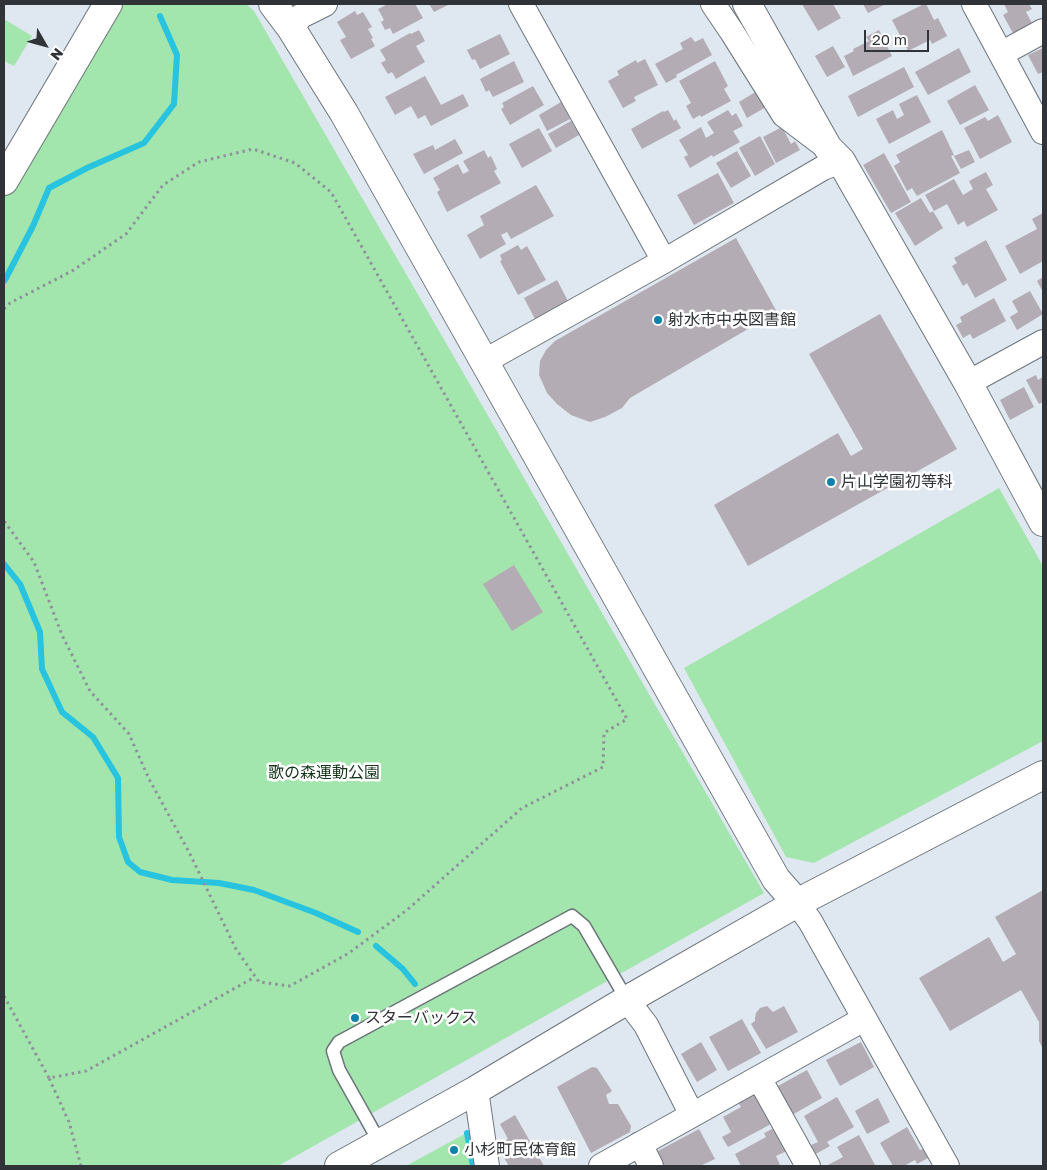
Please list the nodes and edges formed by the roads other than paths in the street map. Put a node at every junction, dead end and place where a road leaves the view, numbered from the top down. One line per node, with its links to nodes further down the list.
1 (108, 4): 13 (street)
2 (273, 4): 8 (street)
3 (325, 4): 8 (street)
4 (521, 4): 14 (street)
5 (713, 4): 12 (street)
6 (747, 4): 12 (street)
7 (974, 4): 10 (street)
8 (291, 28): 16 (street)
9 (1043, 31): 10 (street)
10 (1001, 54): 11 (street)
11 (1043, 132)
12 (835, 155): 14 (street); 17 (street)
13 (4, 181)
14 (664, 261): 16 (street)
15 (1043, 342): 17 (street)
16 (484, 361): 20 (street)
17 (968, 383): 18 (street)
18 (1043, 522)
19 (1043, 775): 20 (street)
20 (797, 903): 21 (street); 22 (street)
21 (627, 1000): 24 (street); 25 (street); 26 (lane)
22 (864, 1019): 23 (street); 33 (street)
23 (759, 1078): 25 (street); 32 (street)
24 (476, 1090): 26 (street); 29 (street)
25 (692, 1116): 27 (street)
26 (380, 1143): 28 (street)
27 (640, 1144): 30 (street); 31 (street)
28 (339, 1166)
29 (486, 1166)
30 (601, 1166)
31 (652, 1166)
32 (808, 1166)
33 (947, 1166)

